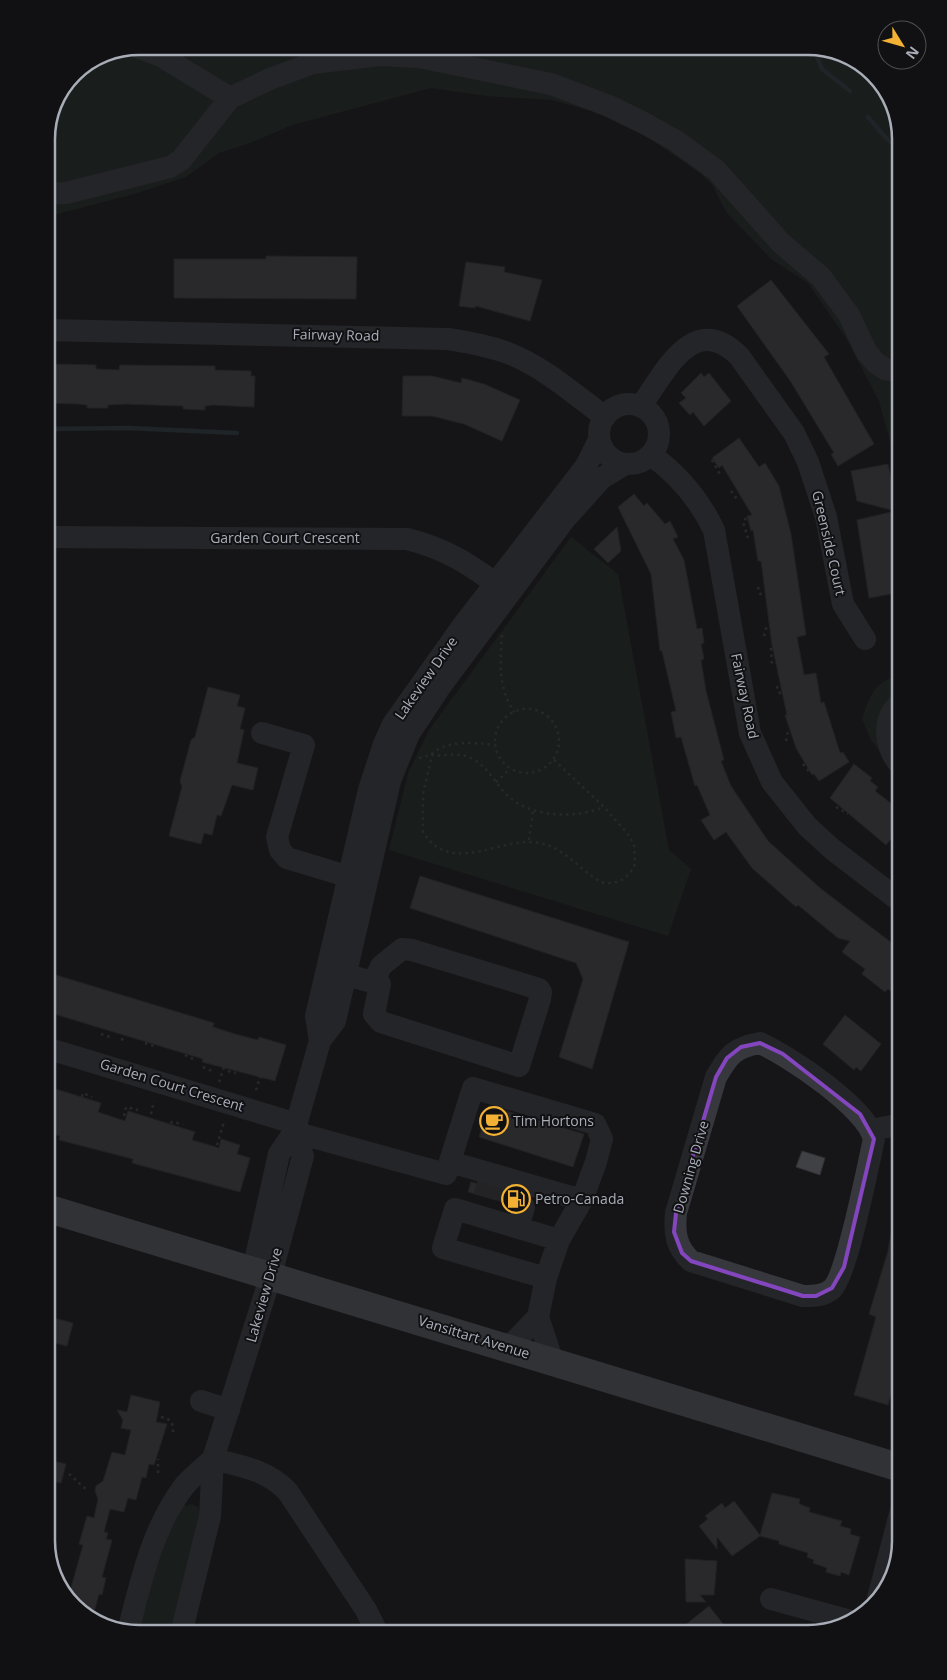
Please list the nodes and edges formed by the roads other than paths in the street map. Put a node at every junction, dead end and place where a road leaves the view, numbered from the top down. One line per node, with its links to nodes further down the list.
1 (158, 55): 4 (street)
2 (380, 55): 4 (street)
3 (380, 55): 7 (street)
4 (230, 98): 5 (street)
5 (55, 194)
6 (55, 330): 9 (street, Fairway Road)
7 (892, 370)
8 (641, 406): 9 (street); 11 (street); 15 (street, Greenside Court)
9 (604, 417): 10 (street)
10 (599, 440): 12 (street); 14 (street, Lakeview Drive)
11 (651, 455): 12 (street); 20 (street, Fairway Road)
12 (625, 464): 14 (street, Lakeview Drive)
13 (55, 537): 14 (street, Garden Court Crescent)
14 (502, 588): 19 (street, Lakeview Drive)
15 (865, 639)
16 (892, 713): 18 (street)
17 (262, 733): 19 (street)
18 (892, 754)
19 (357, 879): 21 (street, Lakeview Drive)
20 (892, 895)
21 (336, 972): 22 (street); 25 (street, Lakeview Drive)
22 (374, 982): 22 (street)
23 (55, 1051): 25 (street, Garden Court Crescent)
24 (892, 1126): 26 (street)
25 (295, 1128): 27 (street, Garden Court Crescent); 33 (street, Lakeview Drive)
26 (872, 1130): 26 (street, Downing Drive)
27 (448, 1168): 28 (street, Garden Court Crescent); 29 (street); 30 (street)
28 (505, 1198): 29 (street); 30 (street); 32 (street)
29 (582, 1200): 32 (street)
30 (455, 1209): 34 (street)
31 (55, 1211): 33 (main road, Vansittart Avenue)
32 (559, 1240): 34 (street)
33 (262, 1273): 36 (main road, Vansittart Avenue); 39 (street, Lakeview Drive)
34 (546, 1278): 35 (street)
35 (538, 1317): 36 (street); 37 (street)
36 (508, 1348): 37 (main road, Vansittart Avenue)
37 (553, 1362): 41 (main road, Vansittart Avenue)
38 (201, 1401): 39 (street)
39 (229, 1410): 40 (street, Lakeview Drive)
40 (213, 1459): 46 (street, Lakeview Drive); 47 (street, Lakeview Drive); 48 (street)
41 (892, 1465)
42 (892, 1546): 43 (street)
43 (884, 1576)
44 (771, 1600): 45 (street)
45 (841, 1619)
46 (130, 1624)
47 (183, 1625)
48 (373, 1625)

